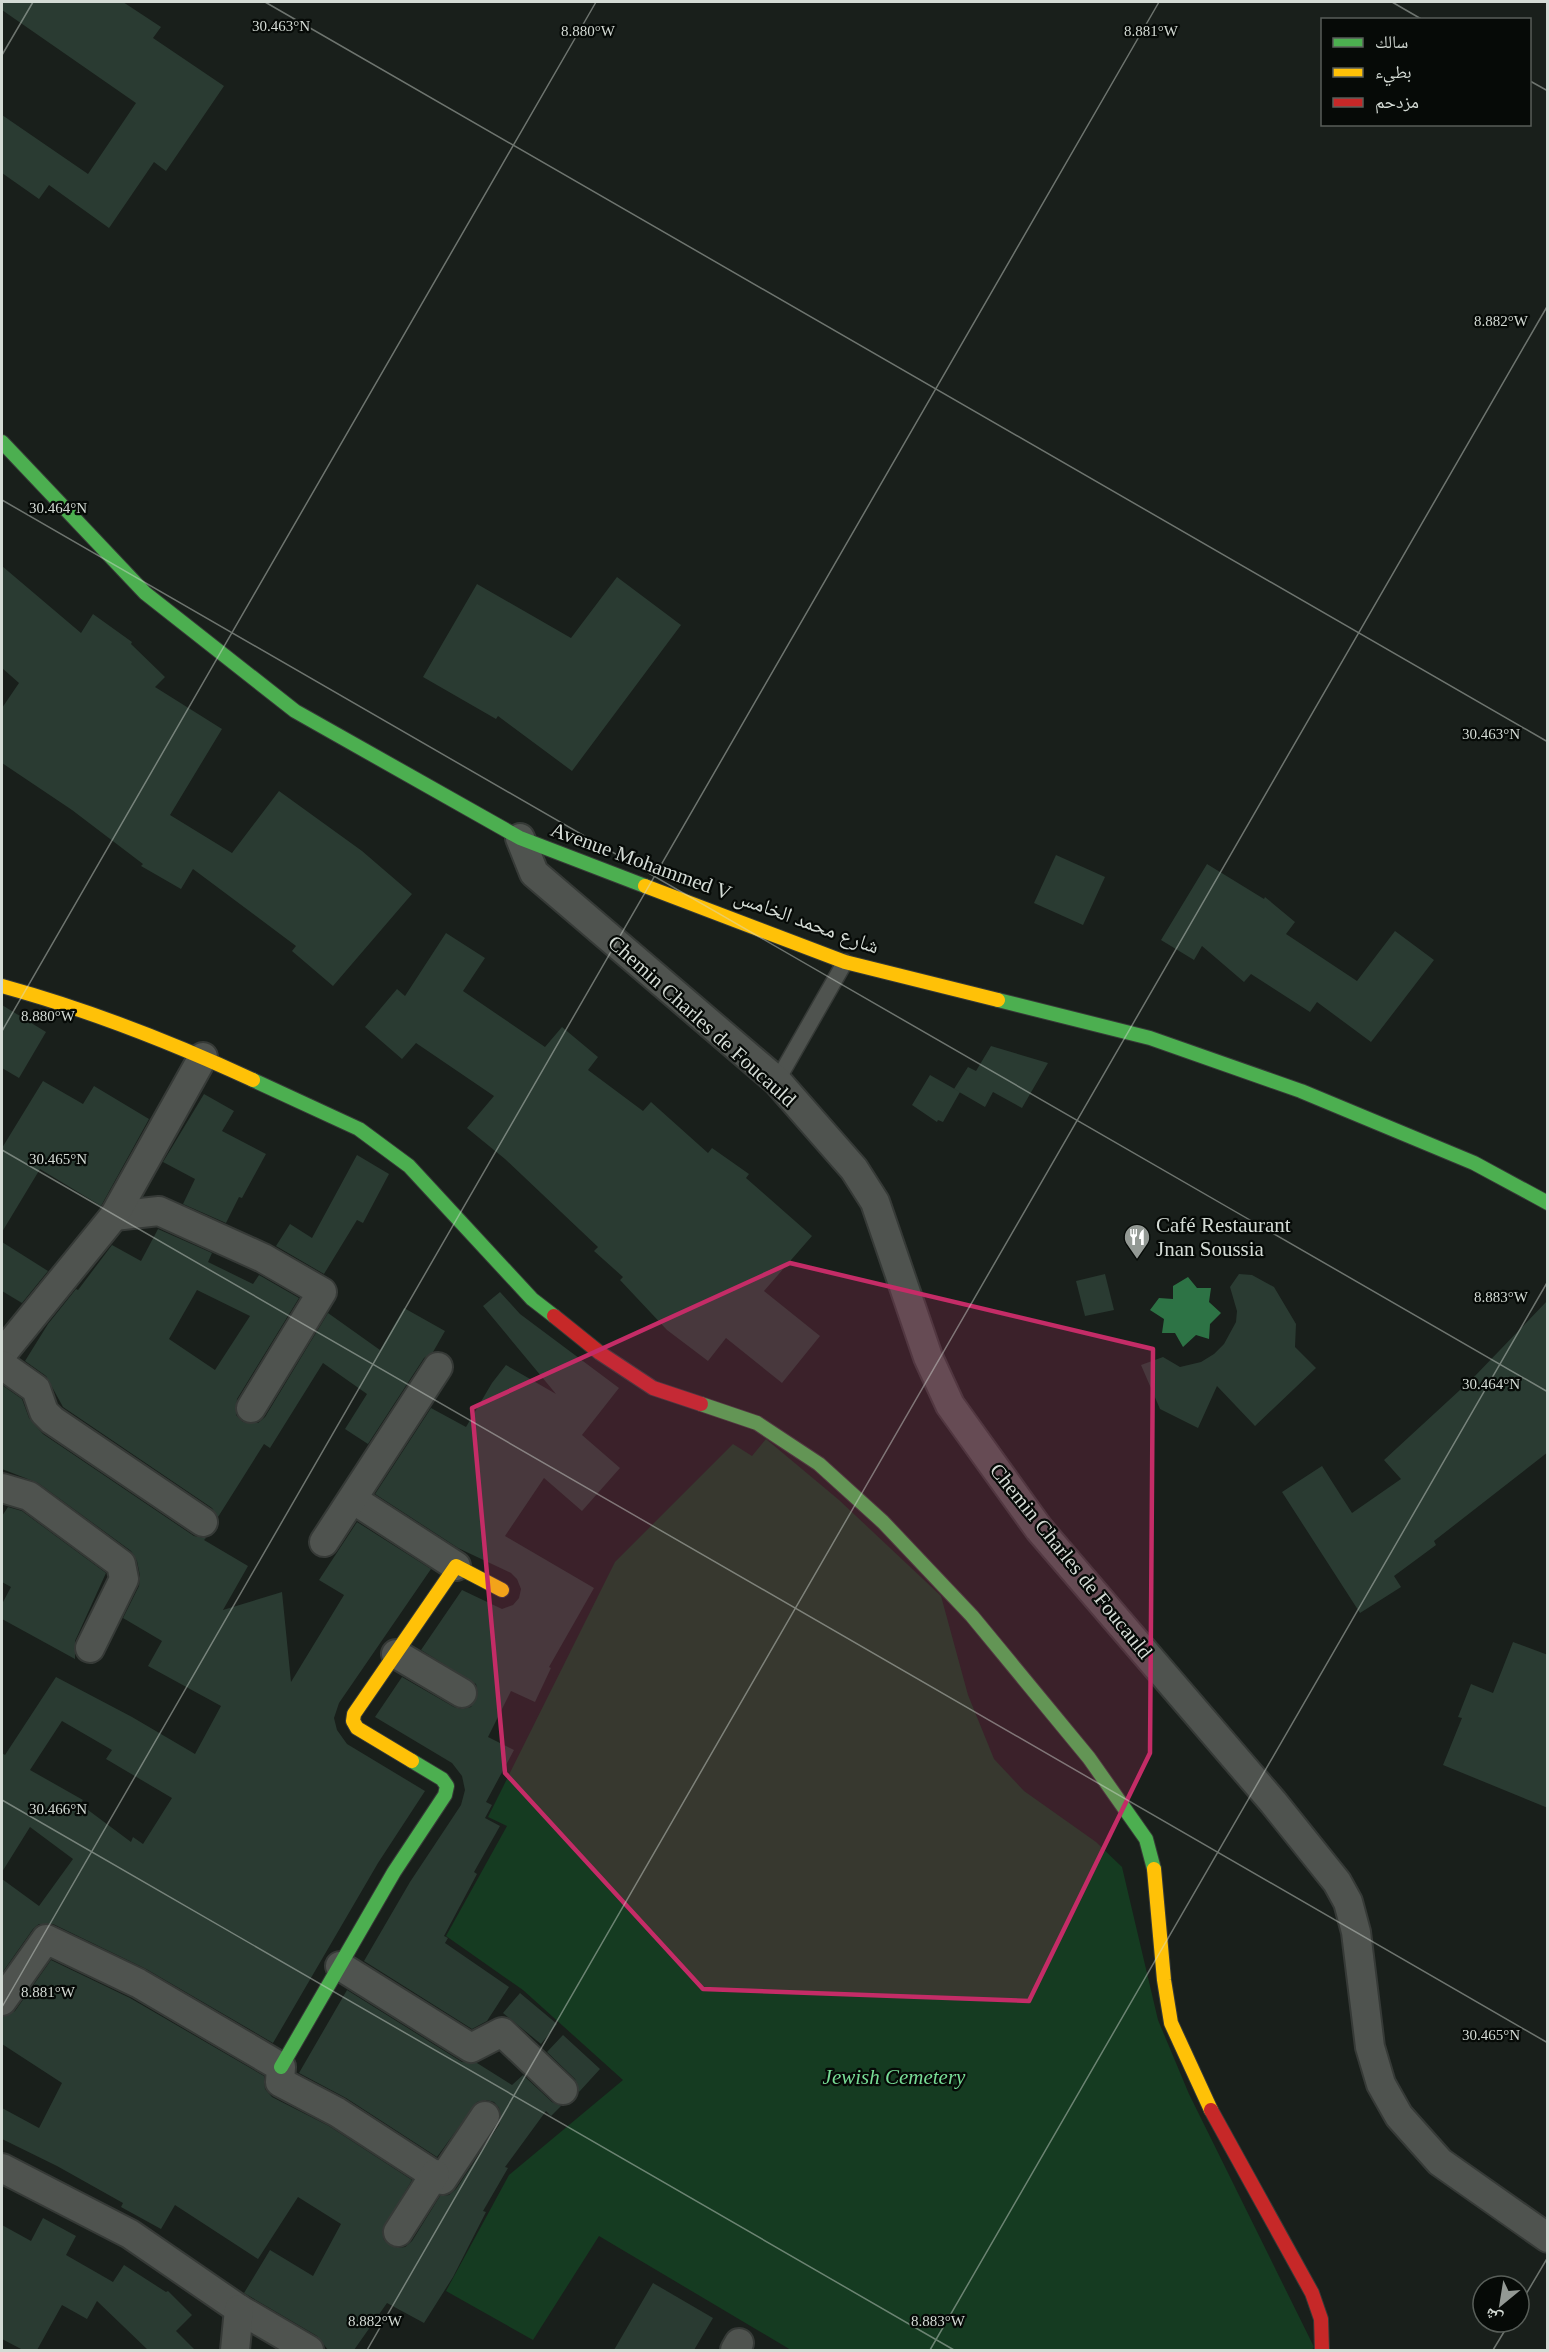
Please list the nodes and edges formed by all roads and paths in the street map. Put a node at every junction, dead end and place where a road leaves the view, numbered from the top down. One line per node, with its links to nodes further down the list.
1 (2, 442): 2 (street, Avenue Mohammed V شارع محمد الخامس)
2 (519, 838): 3 (street, Avenue Mohammed V شارع محمد الخامس); 6 (street, Chemin Charles de Foucauld)
3 (845, 962): 6 (lane); 7 (street, Avenue Mohammed V شارع محمد الخامس)
4 (2, 986): 5 (street)
5 (203, 1057): 8 (street); 34 (street)
6 (777, 1081): 30 (street, Chemin Charles de Foucauld)
7 (1548, 1203)
8 (114, 1216): 9 (street); 12 (street)
9 (2, 1354)
10 (2, 1365): 15 (street)
11 (438, 1367): 14 (street)
12 (251, 1408)
13 (2, 1488): 19 (street)
14 (354, 1500): 16 (street); 17 (street)
15 (203, 1522)
16 (324, 1542)
17 (456, 1566): 18 (street); 20 (street)
18 (502, 1590)
19 (90, 1648)
20 (396, 1654): 21 (street); 22 (street)
21 (462, 1693)
22 (340, 1966): 24 (street); 25 (street)
23 (2, 2001): 24 (street)
24 (281, 2067): 28 (street)
25 (563, 2090)
26 (485, 2116): 28 (street)
27 (2, 2168): 31 (street)
28 (435, 2174): 29 (street)
29 (398, 2232)
30 (1548, 2238)
31 (239, 2309): 32 (street); 33 (street)
32 (235, 2350)
33 (309, 2350)
34 (1322, 2350)

